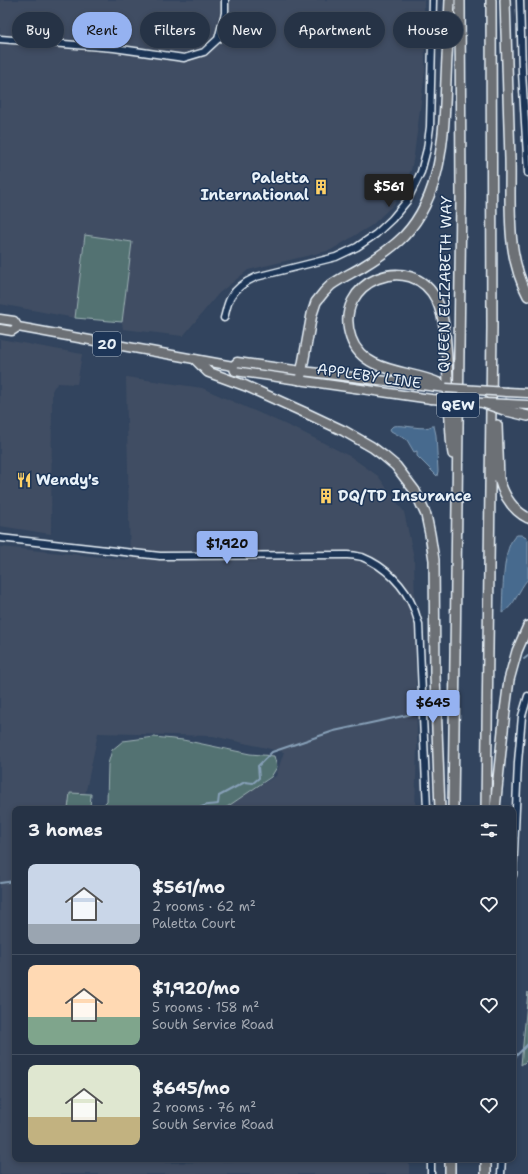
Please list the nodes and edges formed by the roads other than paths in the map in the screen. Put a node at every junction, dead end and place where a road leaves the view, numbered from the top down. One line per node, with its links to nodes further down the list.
1 (225, 0): 8 (street)
2 (433, 0): 12 (street)
3 (450, 0): 17 (highway)
4 (460, 0): 25 (highway, QUEEN ELIZABETH WAY / QEW)
5 (491, 0): 13 (highway, QEW)
6 (505, 0): 10 (highway)
7 (520, 0): 9 (street)
8 (0, 39)
9 (528, 173)
10 (528, 296)
11 (0, 318): 14 (main road, APPLEBY LINE / 20)
12 (224, 318)
13 (492, 327): 26 (highway); 33 (highway, QEW)
14 (18, 328): 15 (main road, APPLEBY LINE / 20); 16 (main road, APPLEBY LINE / 20)
15 (0, 329)
16 (196, 360): 17 (main road, APPLEBY LINE / 20); 31 (highway)
17 (301, 376): 18 (main road, APPLEBY LINE / 20); 21 (main road, APPLEBY LINE / 20, bridge)
18 (431, 384): 19 (highway); 25 (highway)
19 (446, 388): 20 (main road, bridge)
20 (528, 393)
21 (484, 403): 23 (highway, bridge)
22 (528, 405): 23 (main road)
23 (507, 407): 24 (highway)
24 (528, 416)
25 (457, 479): 32 (highway, QUEEN ELIZABETH WAY / QEW)
26 (528, 518)
27 (0, 538): 30 (street)
28 (528, 626): 34 (highway)
29 (528, 696): 35 (street)
30 (427, 806)
31 (440, 806)
32 (453, 806)
33 (486, 806)
34 (495, 806)
35 (516, 811)
36 (430, 1162): 40 (street)
37 (450, 1162): 41 (highway)
38 (486, 1162): 42 (highway)
39 (502, 1162): 43 (street)
40 (431, 1174)
41 (450, 1174)
42 (486, 1174)
43 (501, 1174)

